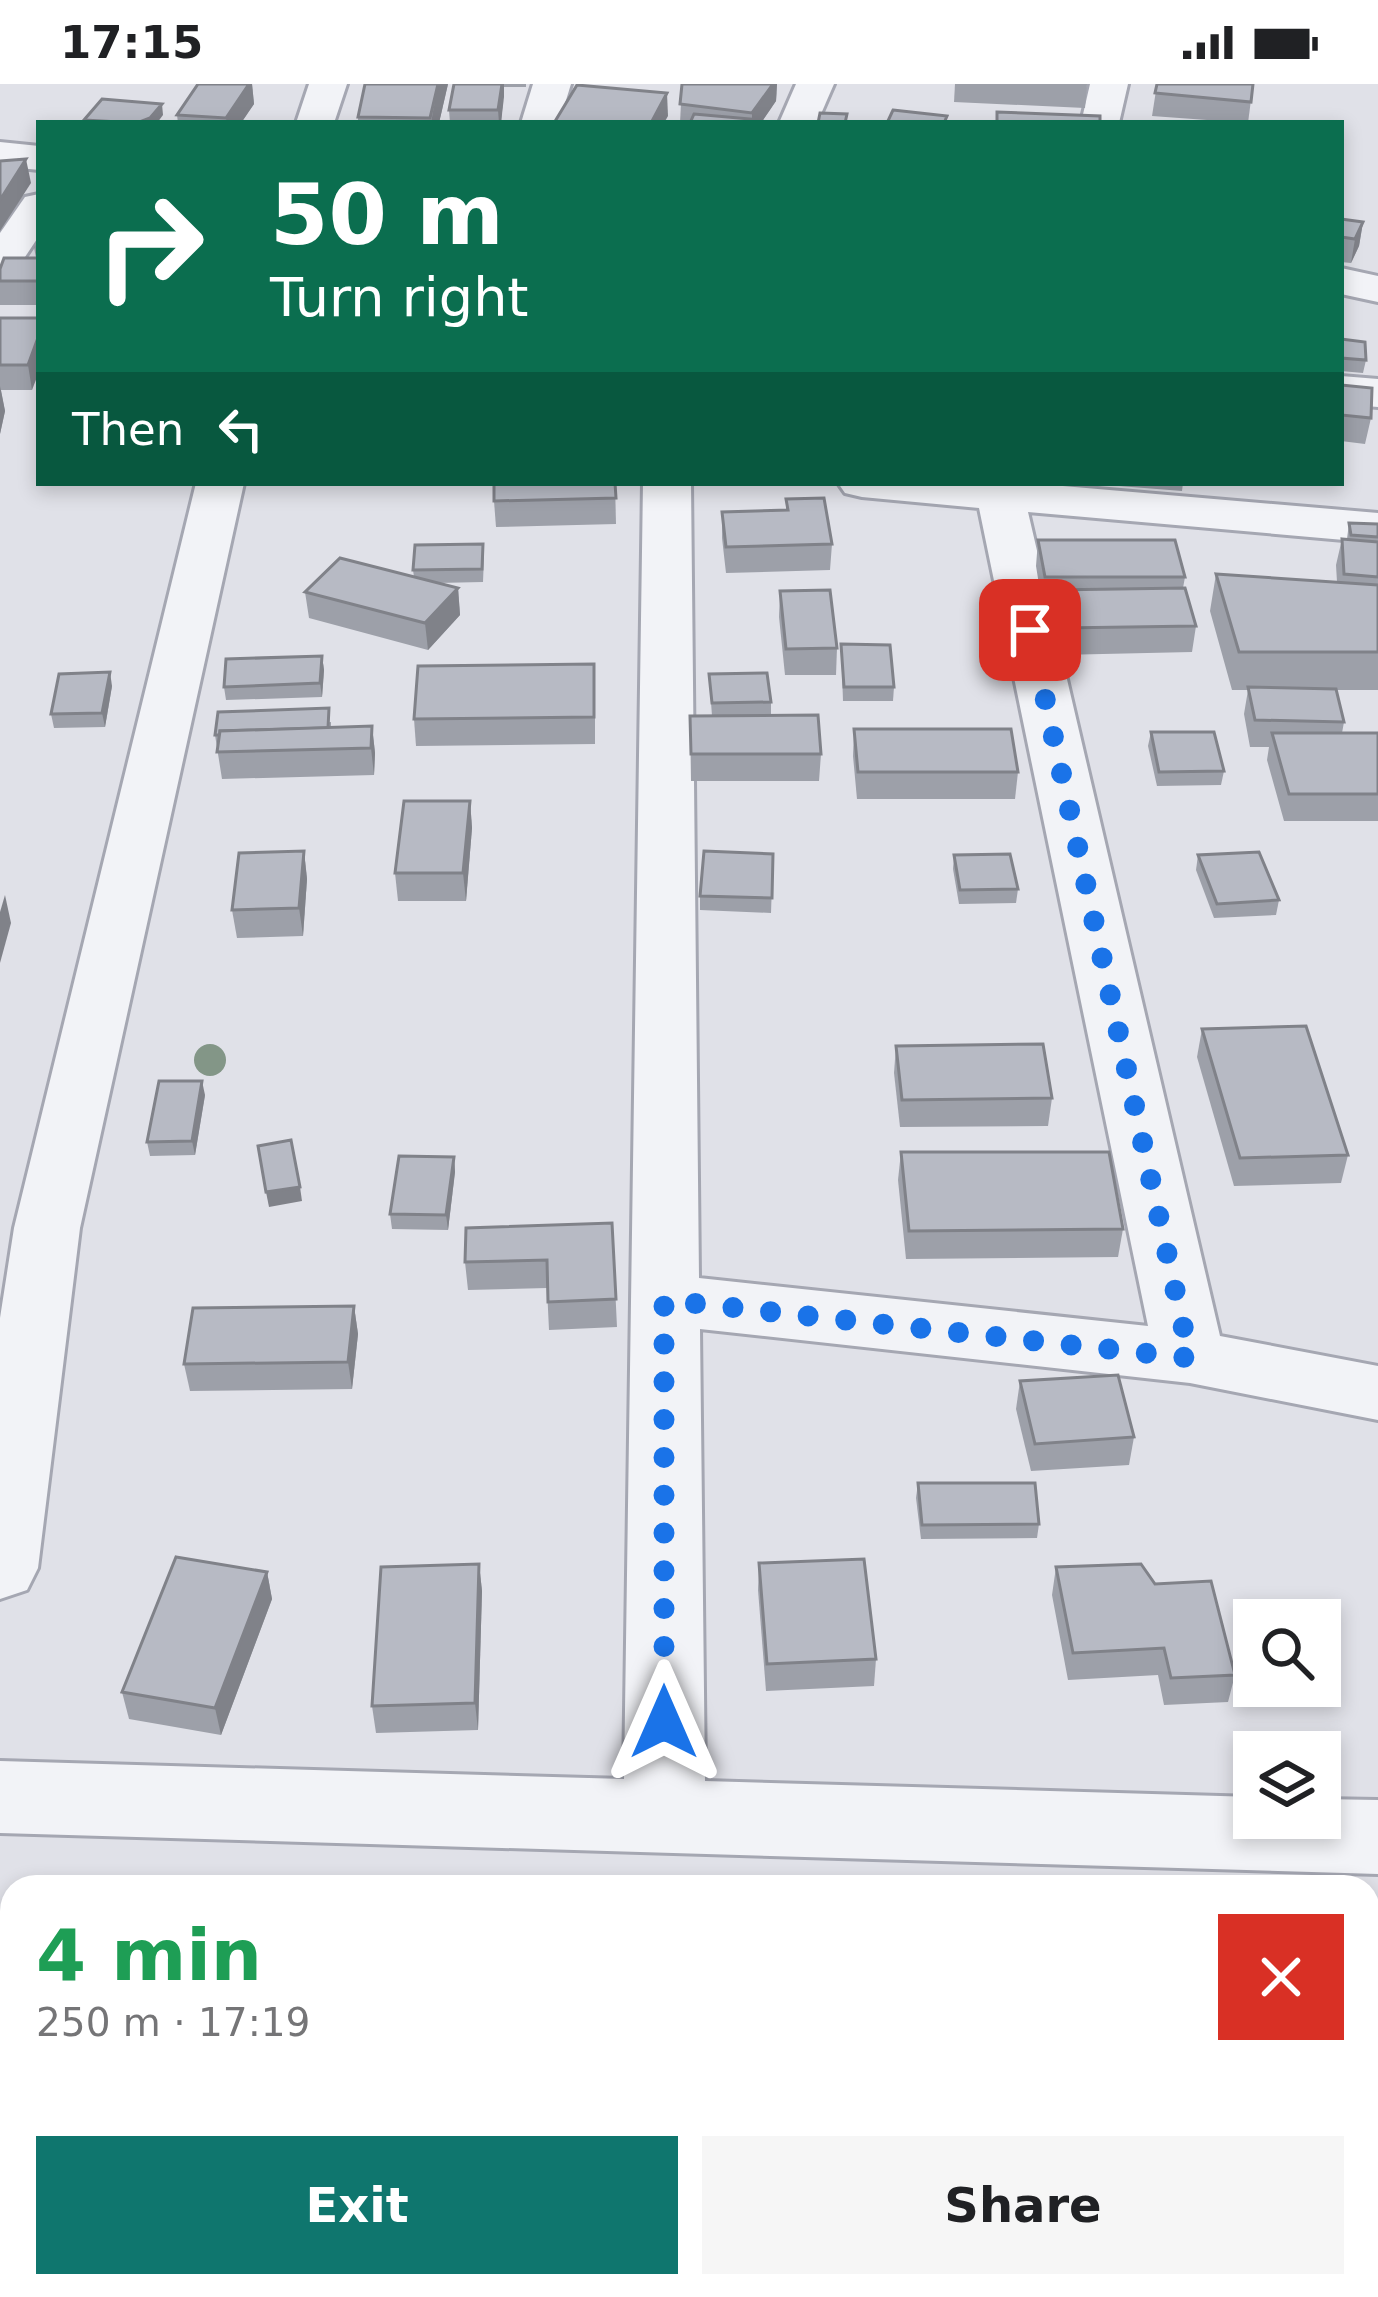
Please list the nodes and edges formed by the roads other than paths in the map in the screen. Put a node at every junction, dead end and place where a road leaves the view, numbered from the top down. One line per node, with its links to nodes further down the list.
1 (328, 84): 5 (street)
2 (552, 84): 6 (street)
3 (815, 84): 7 (street)
4 (1109, 84): 8 (street)
5 (316, 120)
6 (541, 120)
7 (799, 120)
8 (1101, 120)
9 (0, 154): 10 (street)
10 (36, 158)
11 (36, 210): 12 (street)
12 (0, 263)
13 (1344, 282): 14 (street)
14 (1378, 289)
15 (1344, 390): 16 (street)
16 (1378, 393)
17 (219, 486): 22 (street)
18 (667, 486): 23 (street)
19 (900, 486): 20 (street)
20 (1000, 494): 21 (street); 24 (street)
21 (1378, 528)
22 (23, 1221): 26 (street)
23 (664, 1300): 24 (street); 29 (street)
24 (1190, 1358): 25 (street)
25 (1378, 1394)
26 (8, 1482): 27 (street)
27 (0, 1568)
28 (0, 1797): 29 (street)
29 (664, 1816): 30 (street)
30 (1378, 1837)

